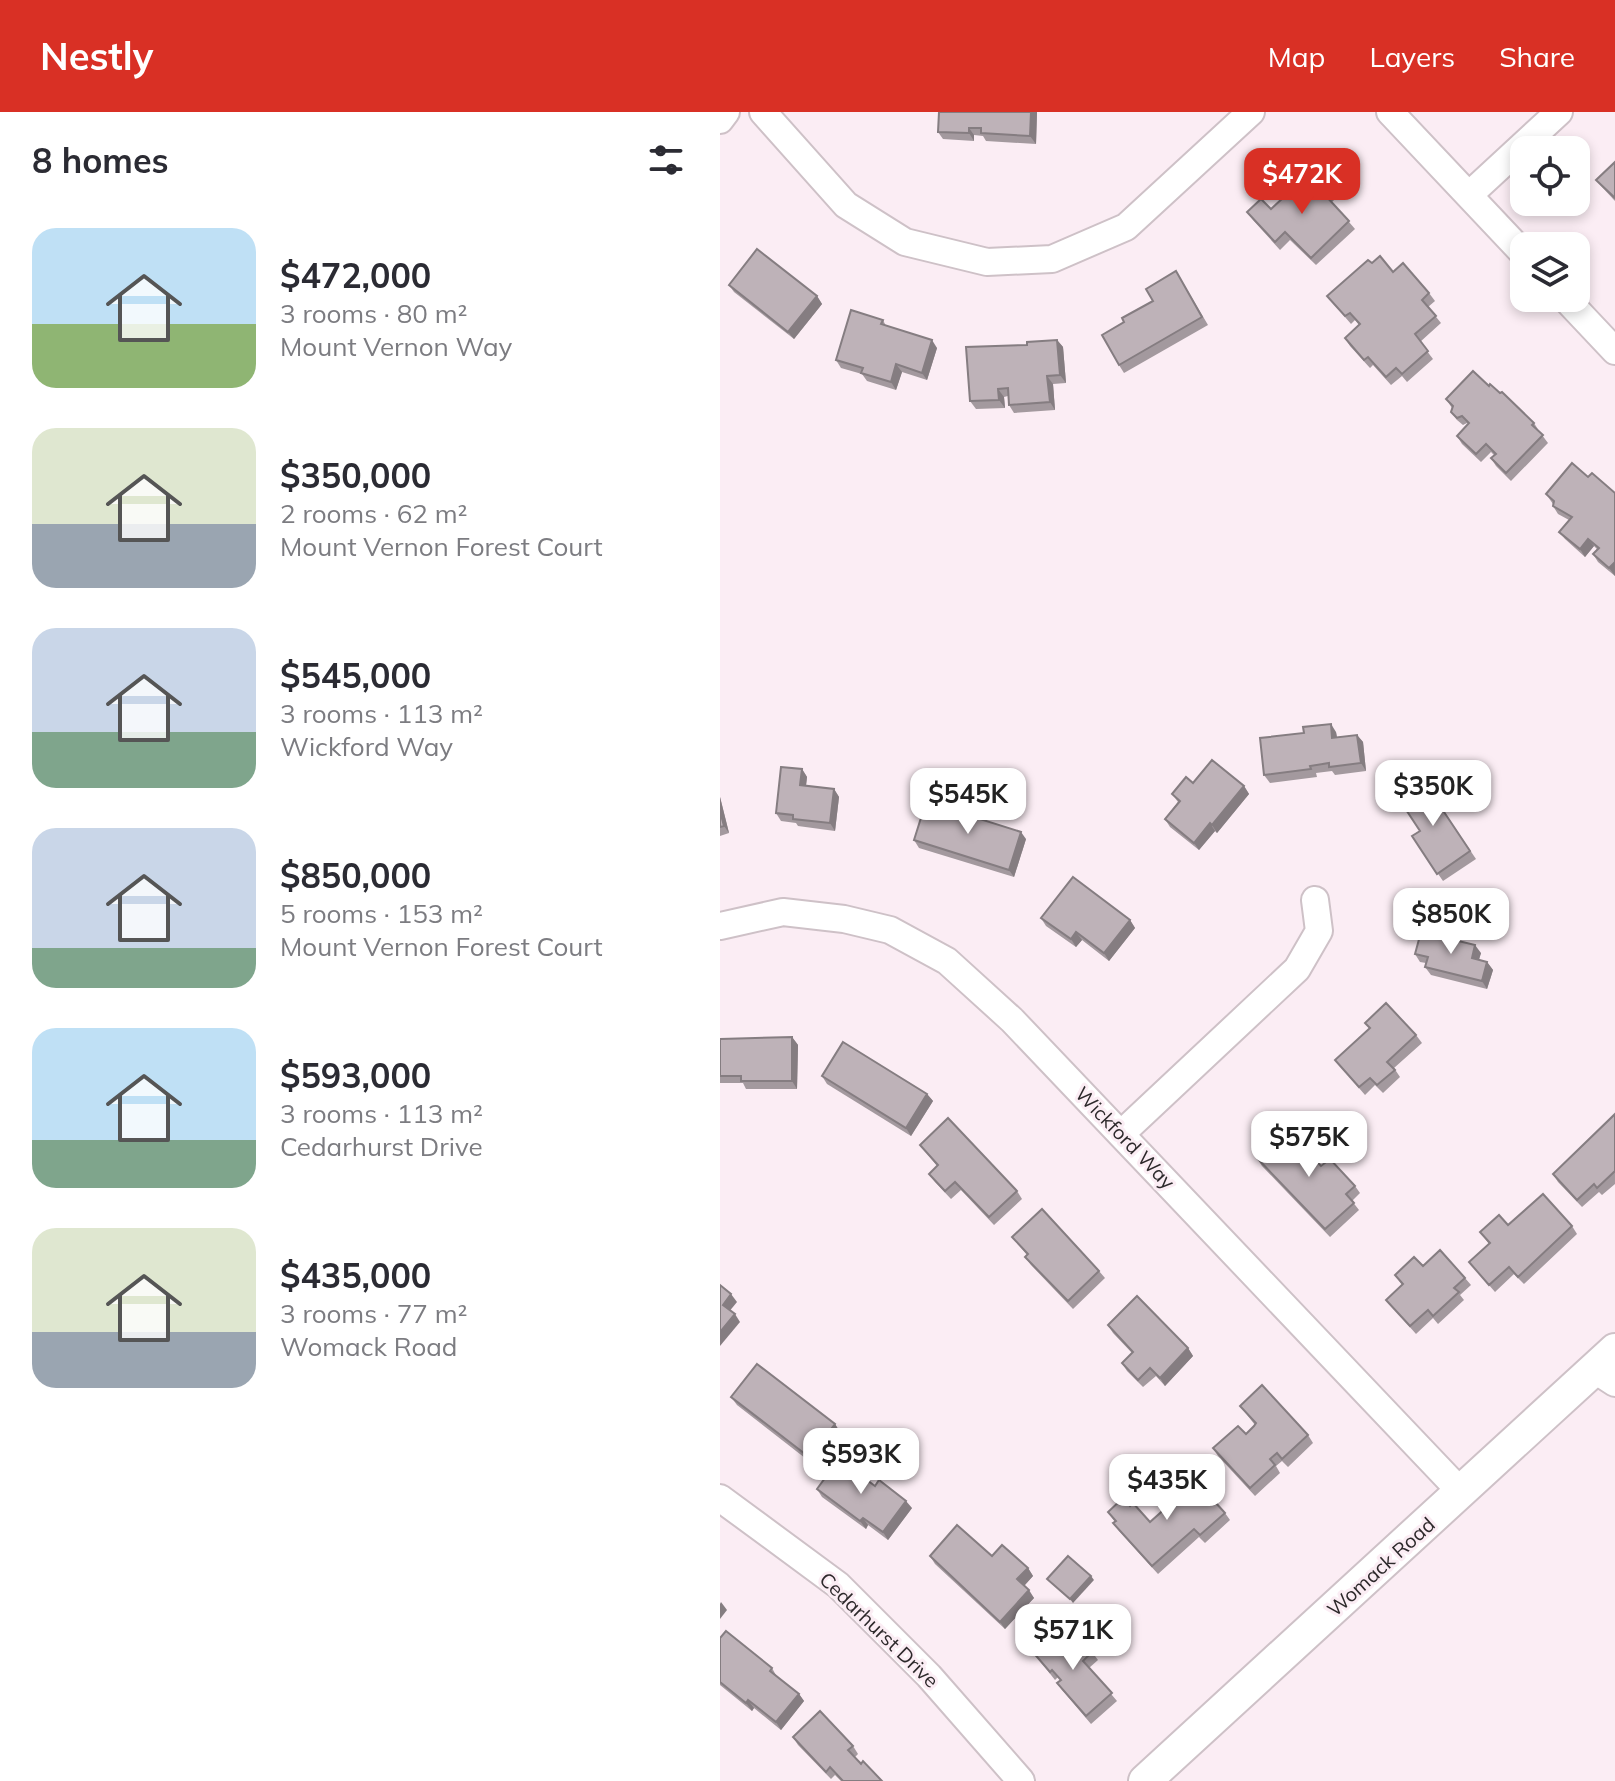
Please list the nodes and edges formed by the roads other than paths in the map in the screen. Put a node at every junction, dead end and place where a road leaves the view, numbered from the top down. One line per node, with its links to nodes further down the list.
1 (726, 112): 6 (street)
2 (763, 112): 3 (street)
3 (1251, 112)
4 (1390, 112): 7 (street)
5 (1559, 112): 7 (street)
6 (720, 120)
7 (1469, 195): 8 (street)
8 (1510, 239)
9 (1578, 312): 10 (street)
10 (1615, 351)
11 (1315, 900): 13 (street)
12 (720, 926): 13 (street, Wickford Way)
13 (1121, 1134): 15 (street, Wickford Way)
14 (1608, 1368): 15 (street, Womack Road)
15 (1462, 1493): 18 (street, Womack Road)
16 (720, 1498): 17 (street, Cedarhurst Drive)
17 (1021, 1781)
18 (1145, 1781)

